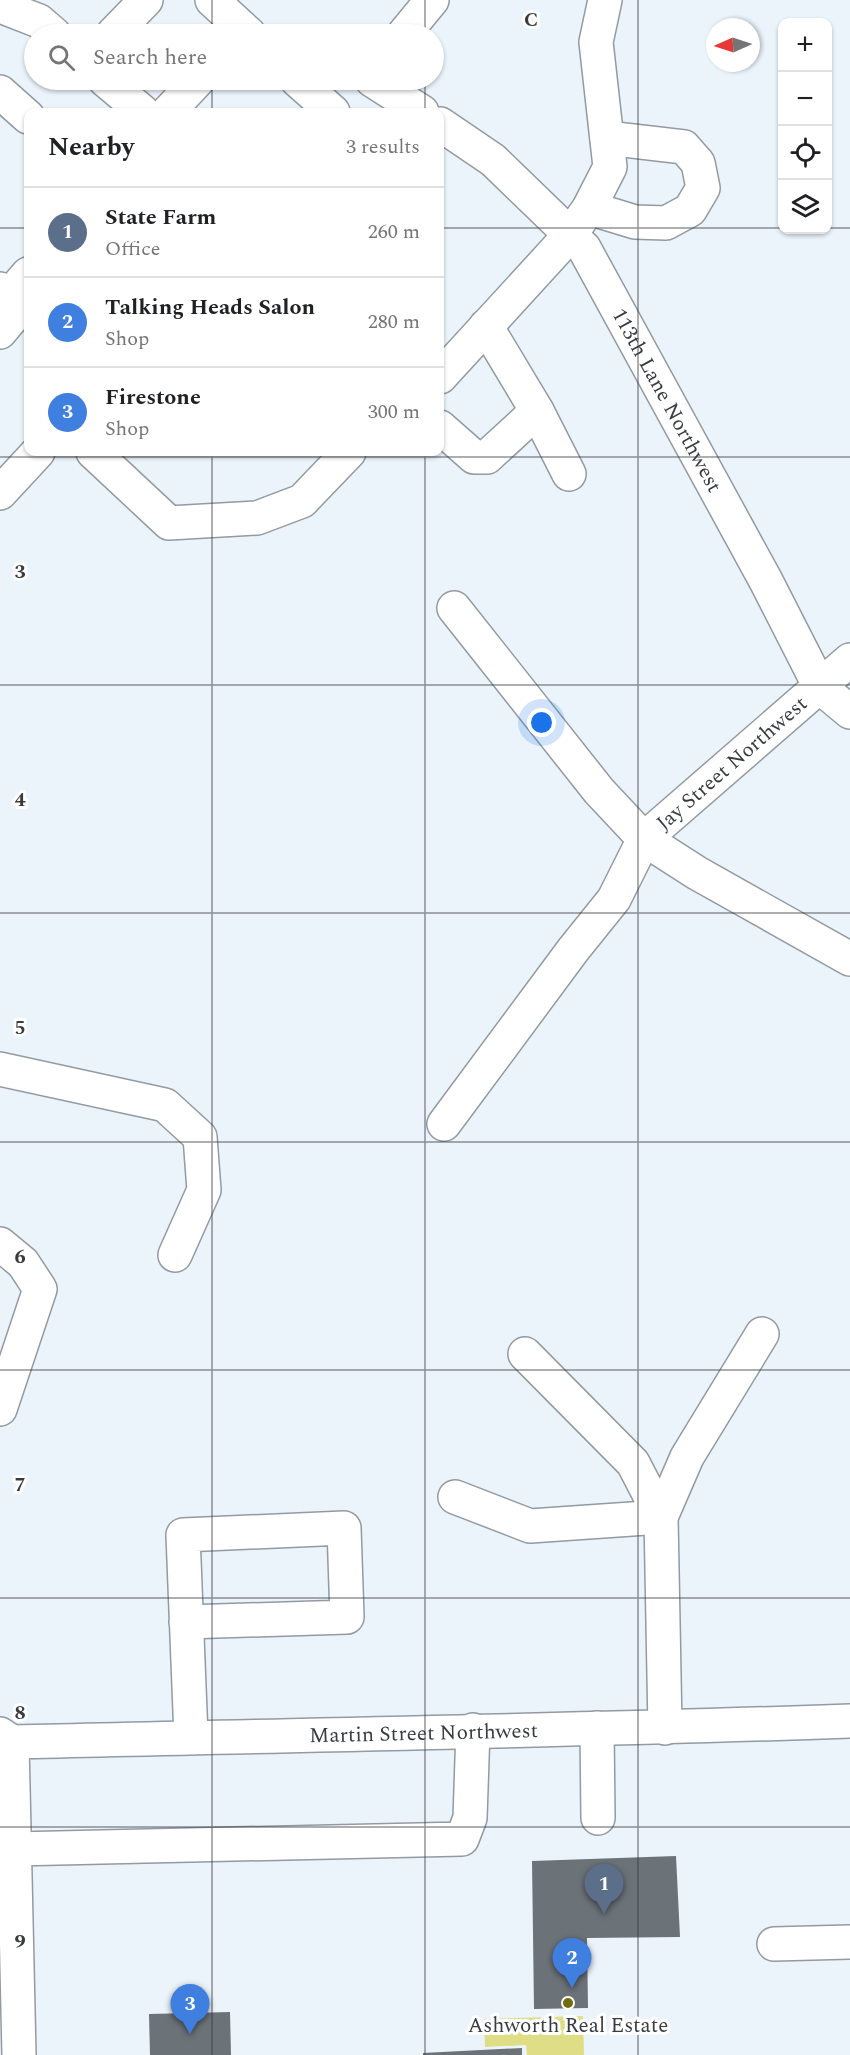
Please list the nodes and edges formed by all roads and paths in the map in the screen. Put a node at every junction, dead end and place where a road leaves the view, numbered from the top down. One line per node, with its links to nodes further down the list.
1 (146, 0): 7 (street)
2 (212, 0): 8 (street)
3 (432, 0): 9 (street)
4 (604, 0): 23 (street)
5 (0, 4): 6 (street)
6 (42, 24)
7 (123, 24)
8 (235, 24)
9 (412, 24)
10 (117, 90): 16 (street)
11 (189, 90): 17 (street)
12 (308, 90): 18 (street)
13 (359, 90): 19 (street)
14 (388, 90): 20 (street)
15 (0, 92): 21 (street)
16 (138, 108)
17 (172, 108)
18 (328, 108)
19 (343, 108)
20 (416, 108)
21 (24, 113)
22 (444, 127): 25 (street, 113th Lane Northwest)
23 (607, 138): 24 (street); 24 (street)
24 (588, 208): 25 (street)
25 (570, 235): 27 (street); 39 (street, 113th Lane Northwest)
26 (17, 296): 28 (street)
27 (486, 327): 29 (street); 30 (street)
28 (0, 333)
29 (444, 373)
30 (537, 411): 31 (street); 35 (street)
31 (444, 431)
32 (34, 456): 36 (street)
33 (97, 456): 34 (street)
34 (345, 456)
35 (569, 474)
36 (0, 493)
37 (454, 608): 41 (street)
38 (850, 660): 39 (street, Jay Street Northwest)
39 (820, 687): 40 (street, 113th Lane Northwest); 41 (street, Jay Street Northwest)
40 (850, 712)
41 (644, 839): 42 (street); 44 (street)
42 (850, 958)
43 (0, 1070): 46 (street)
44 (444, 1124)
45 (0, 1244): 49 (street)
46 (175, 1255)
47 (762, 1334): 51 (street)
48 (525, 1354): 51 (street)
49 (0, 1409)
50 (454, 1497): 51 (street)
51 (661, 1517): 55 (street)
52 (186, 1622): 52 (street); 57 (street)
53 (850, 1721): 55 (street, Martin Street Northwest)
54 (597, 1728): 55 (street, Martin Street Northwest); 56 (street, Martin Street Northwest); 59 (street)
55 (665, 1728)
56 (473, 1730): 57 (street, Martin Street Northwest); 60 (street)
57 (191, 1737): 58 (street, Martin Street Northwest)
58 (6, 1738): 60 (street)
59 (598, 1818)
60 (14, 1849): 63 (street)
61 (850, 1942): 62 (street)
62 (774, 1944)
63 (8, 1961): 64 (street)
64 (19, 2055)

